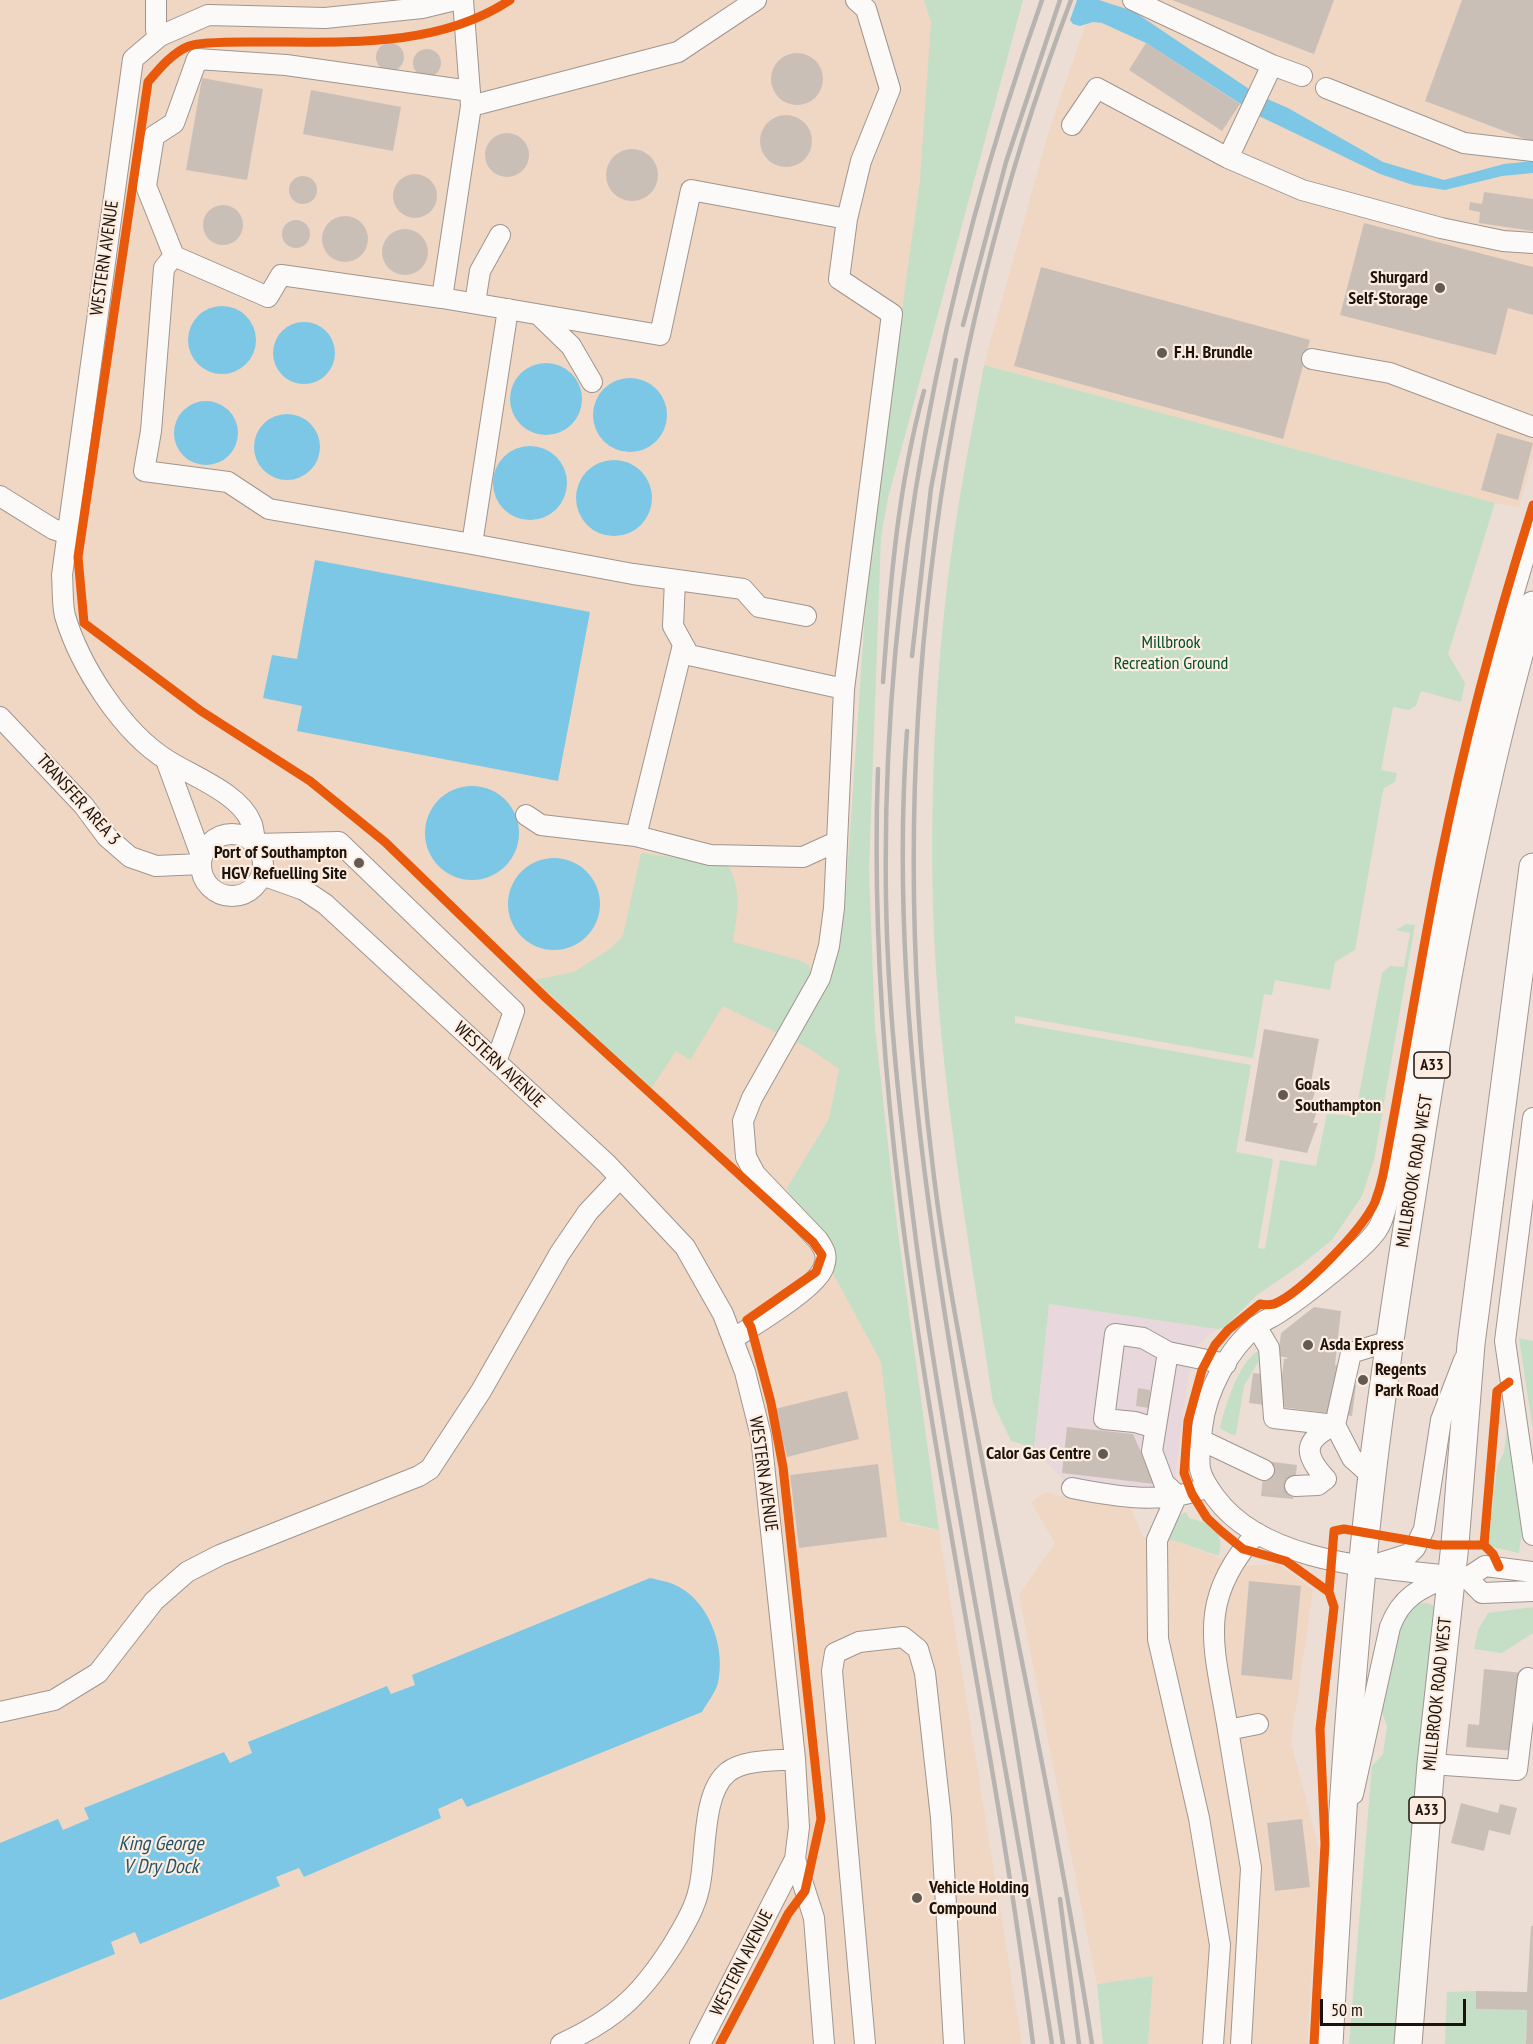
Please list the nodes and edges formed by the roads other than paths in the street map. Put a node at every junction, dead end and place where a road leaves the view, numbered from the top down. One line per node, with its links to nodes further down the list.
1 (156, 0): 7 (street)
2 (455, 0): 7 (street, WESTERN AVENUE)
3 (463, 0): 11 (street)
4 (756, 0): 11 (street)
5 (856, 0): 15 (street)
6 (1133, 0): 8 (street)
7 (160, 36): 28 (street, WESTERN AVENUE)
8 (1272, 65): 9 (street); 14 (street)
9 (1302, 76)
10 (1326, 88): 13 (street)
11 (471, 99): 18 (street); 19 (street)
12 (1072, 125): 14 (street)
13 (1533, 151)
14 (1228, 158): 17 (street)
15 (847, 219): 22 (street); 34 (street)
16 (500, 235): 20 (street)
17 (1533, 243)
18 (174, 256): 19 (street); 29 (street)
19 (442, 298): 20 (street)
20 (476, 303): 21 (street)
21 (508, 309): 22 (street); 29 (street)
22 (539, 315): 24 (street)
23 (1312, 359): 25 (street)
24 (592, 382)
25 (1533, 427)
26 (0, 496): 28 (street)
27 (1533, 528): 48 (street)
28 (68, 534): 36 (street, WESTERN AVENUE)
29 (472, 544): 30 (street)
30 (675, 580): 32 (street); 33 (street)
31 (1533, 605): 50 (highway, MILLBROOK ROAD WEST / A33)
32 (806, 616)
33 (683, 645): 34 (street); 38 (street)
34 (844, 689): 39 (street)
35 (0, 717): 41 (street, TRANSFER AREA 3)
36 (166, 760): 40 (street); 41 (street)
37 (525, 815): 38 (street)
38 (636, 836): 39 (street)
39 (836, 842): 49 (street)
40 (255, 844): 41 (street); 43 (street); 44 (street)
41 (201, 861): 43 (street)
42 (1533, 867): 51 (highway, MILLBROOK ROAD WEST / A33)
43 (262, 875): 44 (street, WESTERN AVENUE)
44 (496, 1062): 46 (street, WESTERN AVENUE)
45 (1533, 1118): 47 (street)
46 (620, 1178): 49 (street, WESTERN AVENUE); 70 (street)
47 (1527, 1215): 64 (street)
48 (1257, 1326): 53 (street); 54 (street)
49 (733, 1339): 73 (street, WESTERN AVENUE)
50 (1389, 1341): 54 (street); 58 (highway, MILLBROOK ROAD WEST / A33)
51 (1471, 1344): 65 (street, MILLBROOK ROAD WEST); 67 (highway, MILLBROOK ROAD WEST / A33)
52 (1168, 1352): 53 (street); 55 (street); 55 (street)
53 (1226, 1364): 56 (street)
54 (1335, 1425): 58 (street); 59 (street)
55 (1155, 1428): 62 (street)
56 (1201, 1440): 57 (street); 60 (street)
57 (1264, 1476)
58 (1372, 1476): 65 (highway, MILLBROOK ROAD WEST / A33)
59 (1296, 1480)
60 (1208, 1487): 62 (street); 63 (street)
61 (1072, 1488): 62 (street)
62 (1177, 1495): 82 (street)
63 (1257, 1533): 65 (street); 72 (street)
64 (1533, 1535)
65 (1363, 1566): 67 (street); 75 (highway, MILLBROOK ROAD WEST / A33)
66 (1533, 1572): 67 (street)
67 (1459, 1577): 68 (street); 74 (highway, MILLBROOK ROAD WEST / A33); 75 (street)
68 (1533, 1591)
69 (1528, 1678): 74 (street)
70 (0, 1712)
71 (1258, 1724): 72 (street)
72 (1228, 1730): 83 (street)
73 (795, 1759): 76 (street, WESTERN AVENUE); 77 (street)
74 (1431, 1764): 85 (highway, MILLBROOK ROAD WEST / A33)
75 (1341, 1851): 84 (highway, MILLBROOK ROAD WEST / A33)
76 (795, 1859): 78 (street, WESTERN AVENUE); 79 (street)
77 (561, 2044)
78 (700, 2044)
79 (824, 2044)
80 (865, 2044): 81 (street)
81 (954, 2044)
82 (1213, 2044)
83 (1241, 2044)
84 (1329, 2044)
85 (1408, 2044)

